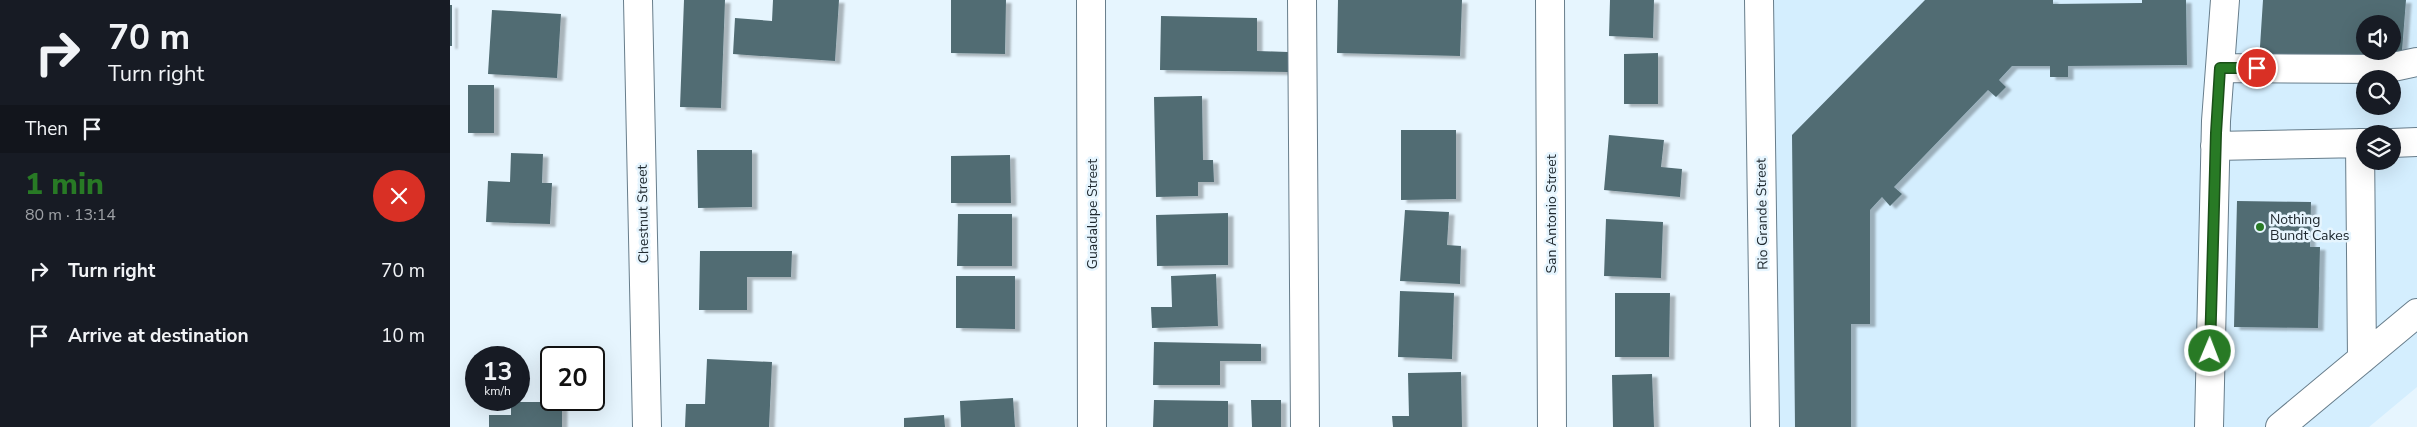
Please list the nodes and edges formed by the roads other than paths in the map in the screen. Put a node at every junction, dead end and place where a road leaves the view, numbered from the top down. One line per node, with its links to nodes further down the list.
1 (638, 0): 16 (street, Chestnut Street)
2 (1091, 0): 17 (street, Guadalupe Street)
3 (1302, 0): 18 (street)
4 (1550, 0): 19 (street, San Antonio Street)
5 (1759, 0): 20 (street, Rio Grande Street)
6 (2225, 0): 8 (street)
7 (2417, 62): 8 (street)
8 (2220, 68): 12 (street)
9 (2417, 142): 11 (street)
10 (2356, 143): 12 (street)
11 (2401, 143)
12 (2215, 146): 21 (street)
13 (2363, 170): 15 (street)
14 (2417, 313): 15 (street)
15 (2362, 359): 22 (street)
16 (647, 427)
17 (1092, 427)
18 (1305, 427)
19 (1552, 427)
20 (1765, 427)
21 (2209, 427)
22 (2280, 427)

